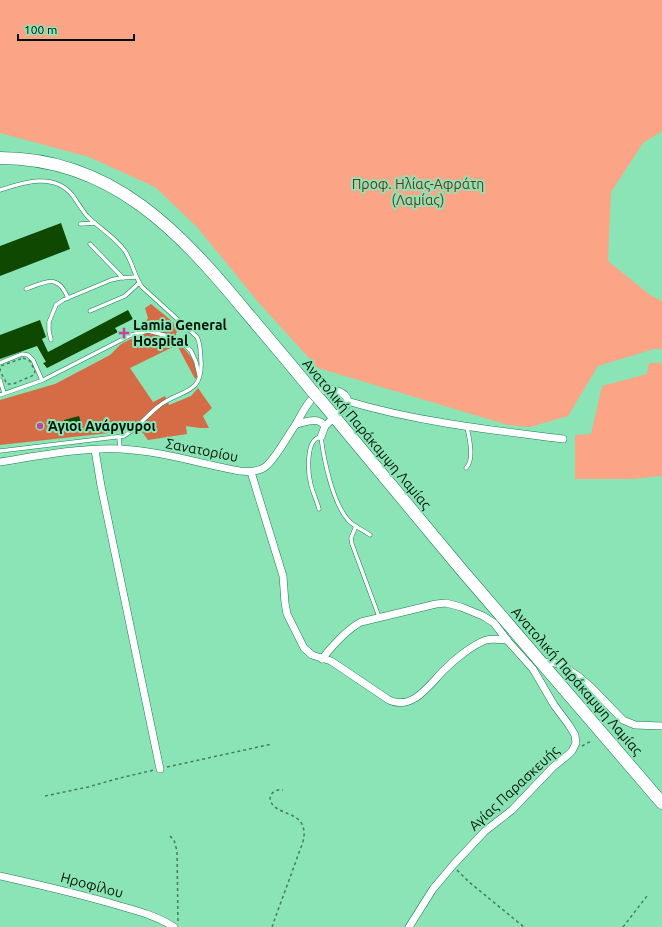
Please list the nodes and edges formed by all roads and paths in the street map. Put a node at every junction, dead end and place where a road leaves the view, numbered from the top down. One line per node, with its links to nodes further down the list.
1 (0, 158): 19 (main road, Ανατολική Παράκαμψη Λαμίας, bridge)
2 (0, 190): 3 (lane)
3 (96, 223): 4 (lane); 6 (lane)
4 (80, 224)
5 (90, 244): 7 (lane)
6 (136, 277): 7 (lane); 8 (lane)
7 (123, 278): 10 (lane)
8 (139, 282): 11 (lane); 16 (lane)
9 (26, 290): 10 (lane)
10 (68, 298): 12 (lane)
11 (90, 311)
12 (51, 340)
13 (0, 364): 13 (path); 15 (lane)
14 (0, 380): 17 (lane)
15 (42, 380): 16 (lane); 17 (lane)
16 (200, 380): 22 (lane)
17 (2, 394)
18 (348, 401): 19 (street); 20 (street, Σανατορίου); 21 (street)
19 (330, 421): 20 (street); 23 (street); 35 (main road, Ανατολική Παράκαμψη Λαμίας)
20 (296, 424): 30 (street, Σανατορίου)
21 (467, 426): 24 (street); 29 (lane)
22 (119, 437): 25 (lane); 27 (lane)
23 (321, 437): 31 (lane); 32 (lane)
24 (563, 439)
25 (120, 449): 26 (street, Σανατορίου); 30 (street, Σανατορίου)
26 (95, 450): 28 (street, Σανατορίου); 39 (street)
27 (0, 451)
28 (0, 462)
29 (466, 468)
30 (251, 472): 36 (street)
31 (320, 509)
32 (356, 526): 33 (lane); 34 (lane)
33 (370, 535)
34 (378, 614)
35 (512, 640): 36 (street, Αγίας Παρασκευής); 36 (street); 37 (main road, Ανατολική Παράκαμψη Λαμίας); 43 (street, Αγίας Παρασκευής)
36 (322, 659)
37 (541, 662): 38 (street); 41 (main road, Ανατολική Παράκαμψη Λαμίας)
38 (662, 726)
39 (160, 769)
40 (283, 790): 48 (path)
41 (662, 803)
42 (170, 836): 47 (path)
43 (454, 864): 49 (street, Αγίας Παρασκευής); 50 (path)
44 (0, 876): 46 (street, Ηροφίλου)
45 (647, 896): 51 (path)
46 (174, 927)
47 (178, 927)
48 (272, 927)
49 (409, 927)
50 (524, 927)
51 (623, 927)

